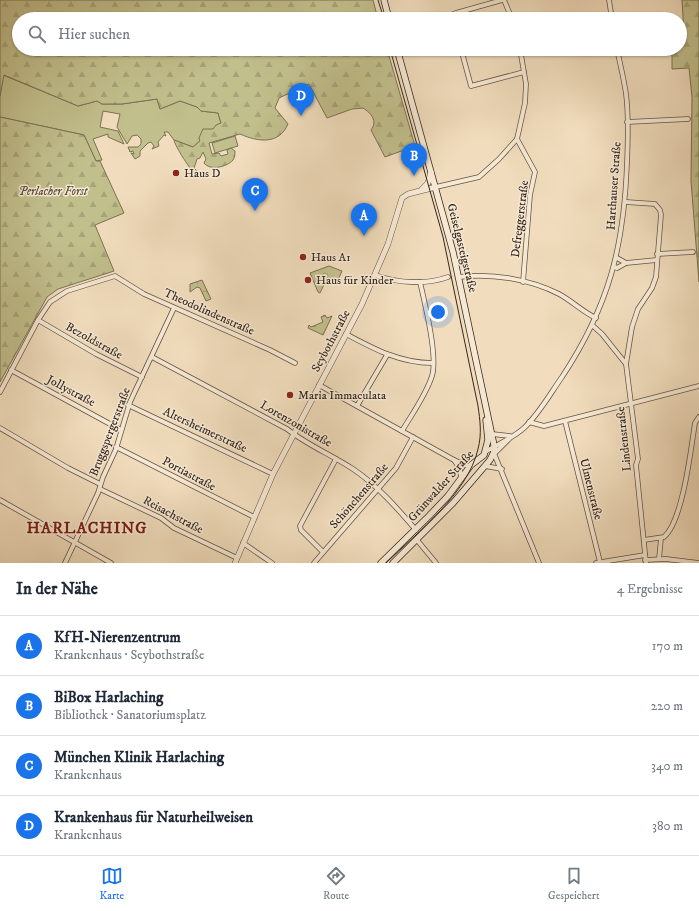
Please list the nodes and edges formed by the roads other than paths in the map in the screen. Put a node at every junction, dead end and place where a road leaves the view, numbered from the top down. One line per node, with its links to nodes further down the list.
1 (384, 0): 4 (main road)
2 (503, 0): 5 (street); 6 (street)
3 (609, 0): 7 (street)
4 (387, 12)
5 (460, 12)
6 (509, 12)
7 (611, 12)
8 (399, 56): 16 (main road, Geiselgasteigstraße)
9 (463, 56): 12 (street)
10 (521, 56): 12 (street)
11 (618, 56): 14 (street, Harthauser Straße)
12 (524, 72): 15 (street)
13 (688, 120): 14 (street)
14 (627, 122): 19 (street, Harthauser Straße)
15 (517, 139): 17 (street); 30 (street, Defreggerstraße)
16 (431, 170): 17 (main road, Geiselgasteigstraße); 18 (street)
17 (436, 187): 18 (street); 28 (main road, Geiselgasteigstraße)
18 (420, 191): 26 (street, Seybothstraße)
19 (626, 202): 21 (street, Lindenstraße); 22 (street, Harthauser Straße)
20 (693, 252): 21 (street)
21 (657, 254): 23 (street, Lindenstraße)
22 (617, 258): 24 (street); 25 (street, Harthauser Straße)
23 (657, 260): 24 (street); 40 (street, Lindenstraße)
24 (626, 263): 25 (street)
25 (614, 267): 32 (street, Harthauser Straße)
26 (375, 275): 29 (street); 35 (street, Seybothstraße)
27 (448, 277): 29 (street)
28 (459, 277): 30 (street); 49 (main road, Geiselgasteigstraße)
29 (420, 282): 39 (street)
30 (523, 282): 32 (street)
31 (174, 308): 33 (street, Theodolindenstraße); 37 (street, Bruggspergerstraße); 38 (street, Theodolindenstraße)
32 (596, 318): 34 (street, Harthauser Straße)
33 (38, 320): 41 (street); 42 (street, Bezoldstraße)
34 (592, 325): 40 (street); 52 (street, Harthauser Straße)
35 (346, 334): 36 (street); 43 (street, Seybothstraße)
36 (387, 355): 39 (street); 48 (street)
37 (152, 357): 42 (street, Bruggspergerstraße); 56 (street, Lorenzonistraße)
38 (295, 363)
39 (432, 363): 55 (street)
40 (626, 364): 46 (street, Lindenstraße)
41 (11, 370): 45 (street); 54 (street, Jollystraße)
42 (142, 377): 47 (street, Bruggspergerstraße)
43 (319, 385): 48 (street); 56 (street, Seybothstraße)
44 (699, 386): 46 (street)
45 (0, 392)
46 (630, 404): 51 (street); 80 (street, Lindenstraße)
47 (128, 405): 54 (street, Bruggspergerstraße); 70 (street, Altersheimerstraße)
48 (357, 406): 55 (street)
49 (485, 410): 57 (main road, Geiselgasteigstraße); 60 (main road, Grünwalder Straße)
50 (699, 417): 78 (street)
51 (565, 421): 52 (street); 87 (street, Ulmenstraße)
52 (530, 422): 58 (street, Harthauser Straße)
53 (0, 428): 73 (street, Reisachstraße)
54 (121, 430): 61 (street, Bruggspergerstraße)
55 (402, 431): 59 (street)
56 (293, 434): 65 (street, Lorenzonistraße); 70 (street, Seybothstraße)
57 (492, 434): 58 (street); 62 (main road, Geiselgasteigstraße)
58 (512, 436): 62 (street); 64 (street)
59 (413, 437): 66 (street); 74 (street, Schönchenstraße)
60 (488, 440): 62 (street, Geiselgasteigstraße); 63 (main road, Grünwalder Straße)
61 (116, 447): 73 (street, Bruggspergerstraße); 76 (street, Portiastraße)
62 (493, 447): 63 (street); 64 (main road, Geiselgasteigstraße)
63 (485, 452): 68 (main road, Grünwalder Straße)
64 (494, 454): 67 (main road, Grünwalder Straße); 69 (street)
65 (336, 459): 74 (street, Lorenzonistraße); 83 (street)
66 (454, 460): 68 (street); 72 (street)
67 (484, 466): 69 (street); 71 (main road, Grünwalder Straße)
68 (470, 467): 71 (main road); 72 (main road, Grünwalder Straße)
69 (502, 469): 96 (street)
70 (273, 474): 76 (street, Seybothstraße)
71 (475, 476): 79 (main road, Grünwalder Straße)
72 (461, 478): 77 (main road, Grünwalder Straße)
73 (100, 486): 81 (street, Bruggspergerstraße); 86 (street, Reisachstraße)
74 (378, 489): 77 (street, Lorenzonistraße); 83 (street, Schönchenstraße)
75 (0, 500): 81 (street)
76 (254, 517): 82 (street, Seybothstraße)
77 (416, 530): 93 (main road, Grünwalder Straße)
78 (661, 538): 80 (street); 85 (street)
79 (417, 540): 94 (main road, Grünwalder Straße); 95 (street)
80 (644, 540): 84 (street, Lindenstraße)
81 (74, 542): 89 (street, Bruggspergerstraße); 90 (street)
82 (243, 543): 86 (street, Seybothstraße); 91 (street)
83 (323, 552): 92 (street, Schönchenstraße)
84 (645, 555): 87 (street); 88 (street, Lindenstraße)
85 (659, 559): 88 (street); 97 (street)
86 (236, 560)
87 (598, 562)
88 (645, 562)
89 (65, 563)
90 (111, 563)
91 (272, 563)
92 (314, 563)
93 (381, 563)
94 (393, 563)
95 (436, 563)
96 (538, 563)
97 (699, 563)

